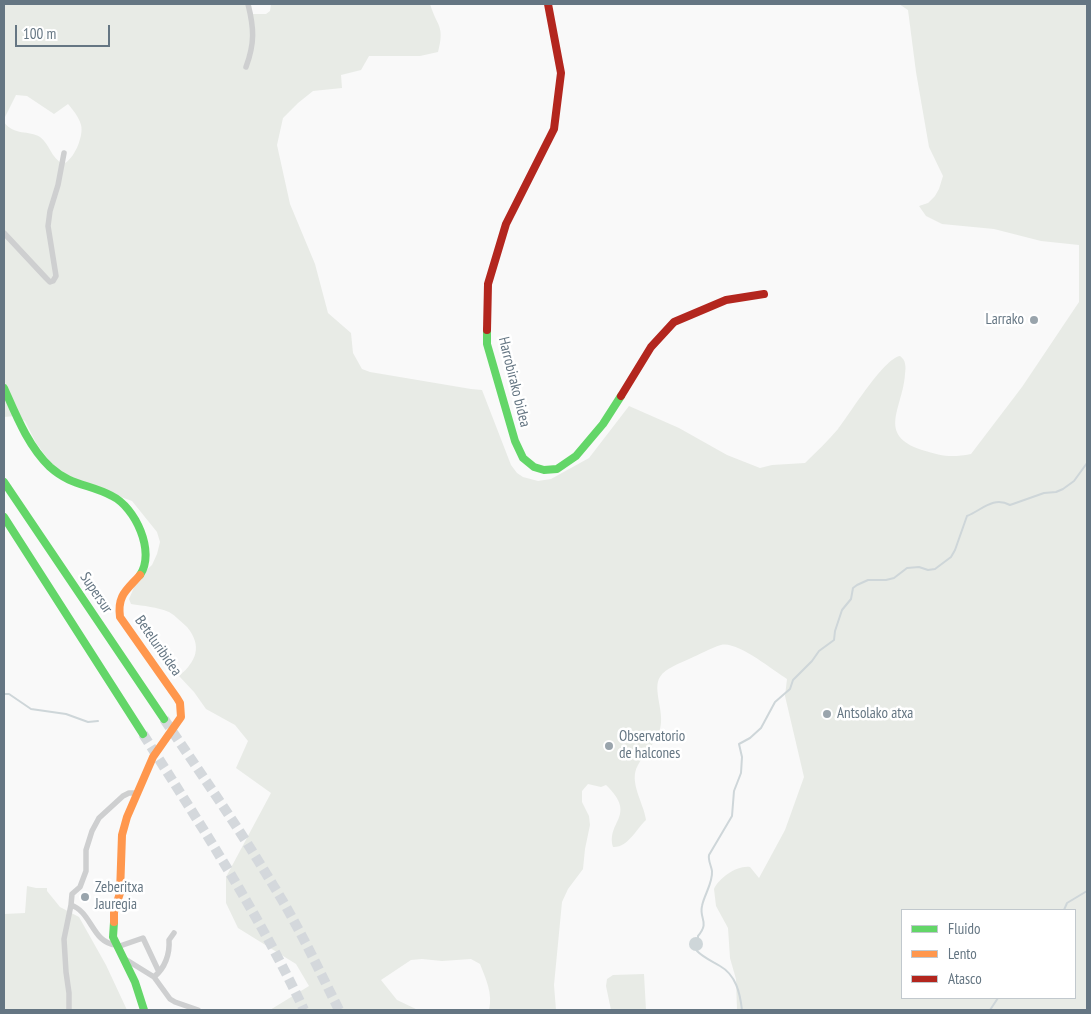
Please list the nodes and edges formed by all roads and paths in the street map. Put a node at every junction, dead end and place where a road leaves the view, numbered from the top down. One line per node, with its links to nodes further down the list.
1 (248, 4): 3 (street)
2 (548, 4): 6 (main road, Harrobirako bidea)
3 (246, 67)
4 (64, 153): 5 (street)
5 (4, 233)
6 (764, 294)
7 (4, 388): 12 (main road, Beteluribidea)
8 (4, 482): 10 (main road, Supersur)
9 (4, 517): 11 (main road)
10 (164, 719)
11 (143, 734)
12 (138, 793): 13 (street); 15 (main road, Beteluribidea)
13 (70, 905): 15 (street); 19 (street)
14 (174, 933): 17 (street)
15 (116, 946): 16 (main road); 17 (street)
16 (125, 958): 18 (street); 20 (main road)
17 (159, 972): 18 (street)
18 (154, 977): 21 (street)
19 (69, 1010)
20 (144, 1010)
21 (198, 1010)

